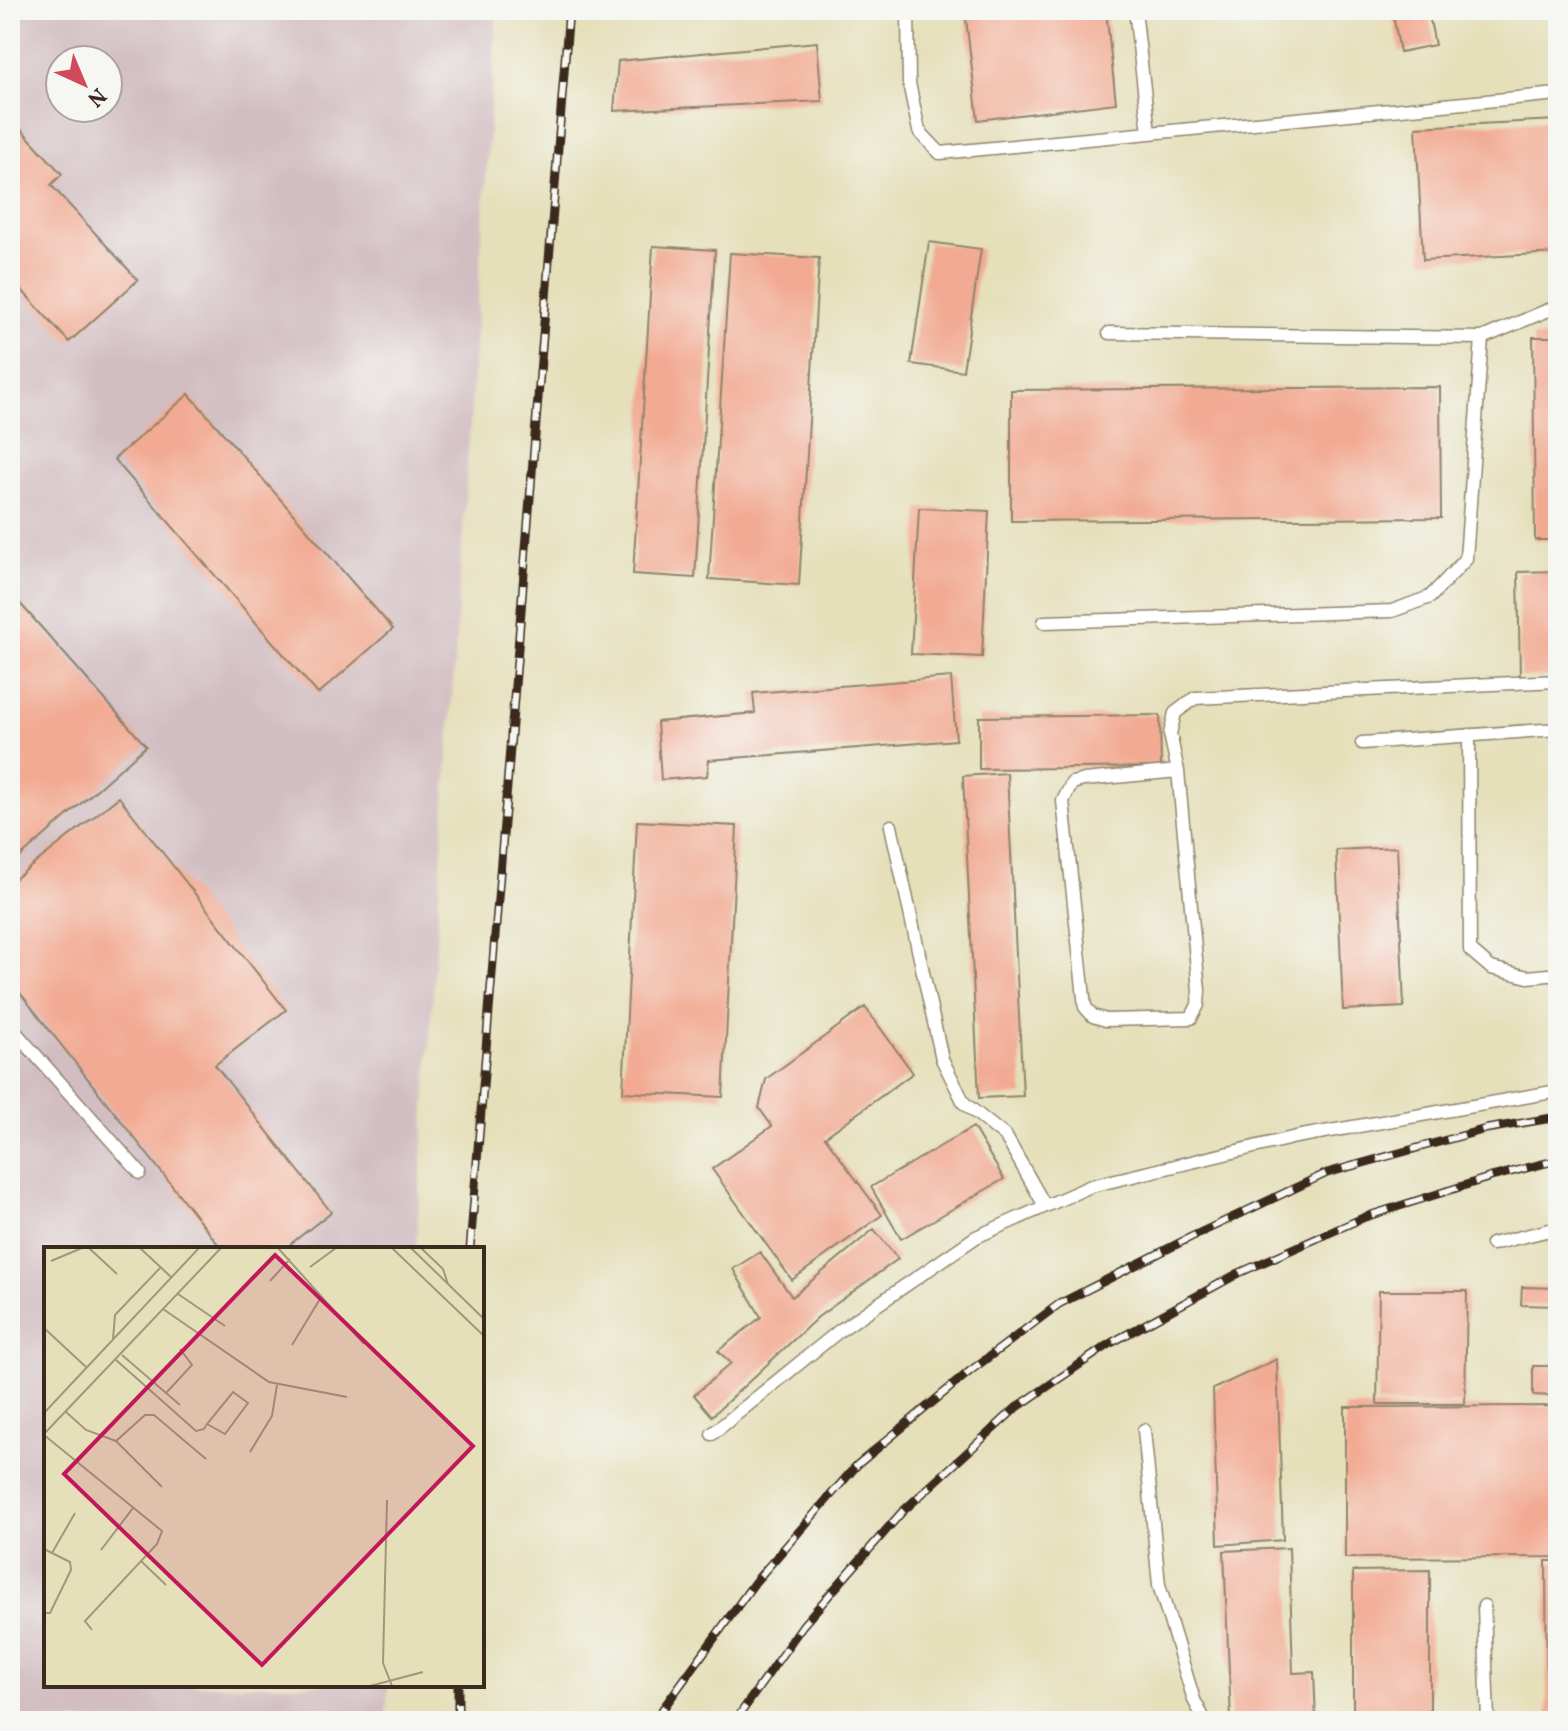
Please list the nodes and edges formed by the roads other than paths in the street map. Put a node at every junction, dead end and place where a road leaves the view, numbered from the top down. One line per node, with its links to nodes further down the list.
1 (908, 10): 4 (lane)
2 (1135, 10): 4 (lane)
3 (1558, 94): 4 (lane)
4 (1149, 133)
5 (1558, 306): 7 (lane)
6 (1109, 333): 7 (lane)
7 (1482, 338): 8 (lane)
8 (1044, 622)
9 (1558, 681): 13 (lane)
10 (1558, 729): 11 (lane)
11 (1469, 735): 12 (lane); 15 (lane)
12 (1362, 743)
13 (1178, 771): 13 (lane)
14 (891, 826): 19 (lane)
15 (1558, 974)
16 (10, 1026): 18 (lane)
17 (1558, 1091): 19 (lane)
18 (140, 1173)
19 (1045, 1206): 23 (lane)
20 (1558, 1228): 21 (lane)
21 (1492, 1244)
22 (1144, 1430): 27 (lane)
23 (712, 1434)
24 (1484, 1606): 28 (lane)
25 (854, 1717): 26 (lane)
26 (970, 1721)
27 (1205, 1721)
28 (1488, 1721)

